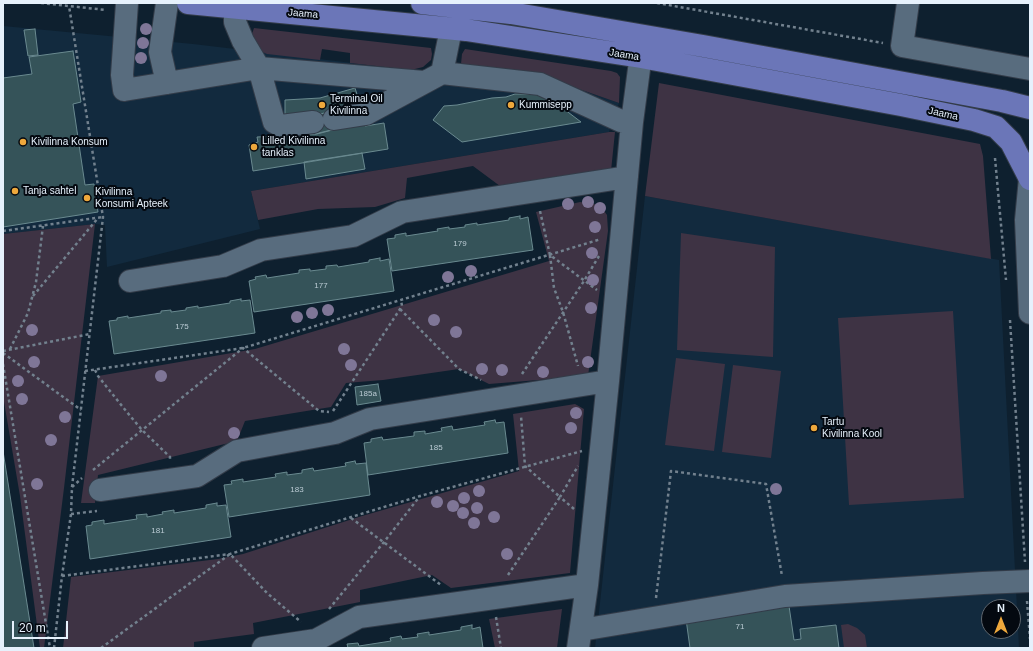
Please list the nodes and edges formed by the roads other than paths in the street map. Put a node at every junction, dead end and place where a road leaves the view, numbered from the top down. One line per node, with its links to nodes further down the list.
1 (126, 3): 13 (street)
2 (167, 3): 13 (street)
3 (188, 3): 6 (main road, Jaama)
4 (422, 3): 8 (main road)
5 (908, 3): 11 (street)
6 (235, 8): 7 (main road, Jaama); 10 (street)
7 (451, 29): 9 (main road, Jaama); 12 (street)
8 (644, 36): 9 (street); 14 (main road)
9 (641, 58): 15 (street); 17 (main road, Jaama)
10 (259, 68): 12 (street); 12 (street); 13 (street)
11 (1030, 69)
12 (433, 77): 15 (street)
13 (167, 83)
14 (1030, 108)
15 (632, 122): 16 (street)
16 (627, 177): 18 (street); 20 (street)
17 (1030, 177): 19 (street)
18 (130, 281)
19 (1029, 308)
20 (608, 381): 21 (street); 23 (street)
21 (91, 480)
22 (1028, 581): 24 (street)
23 (587, 585): 24 (street); 25 (street)
24 (580, 639)
25 (264, 648)

